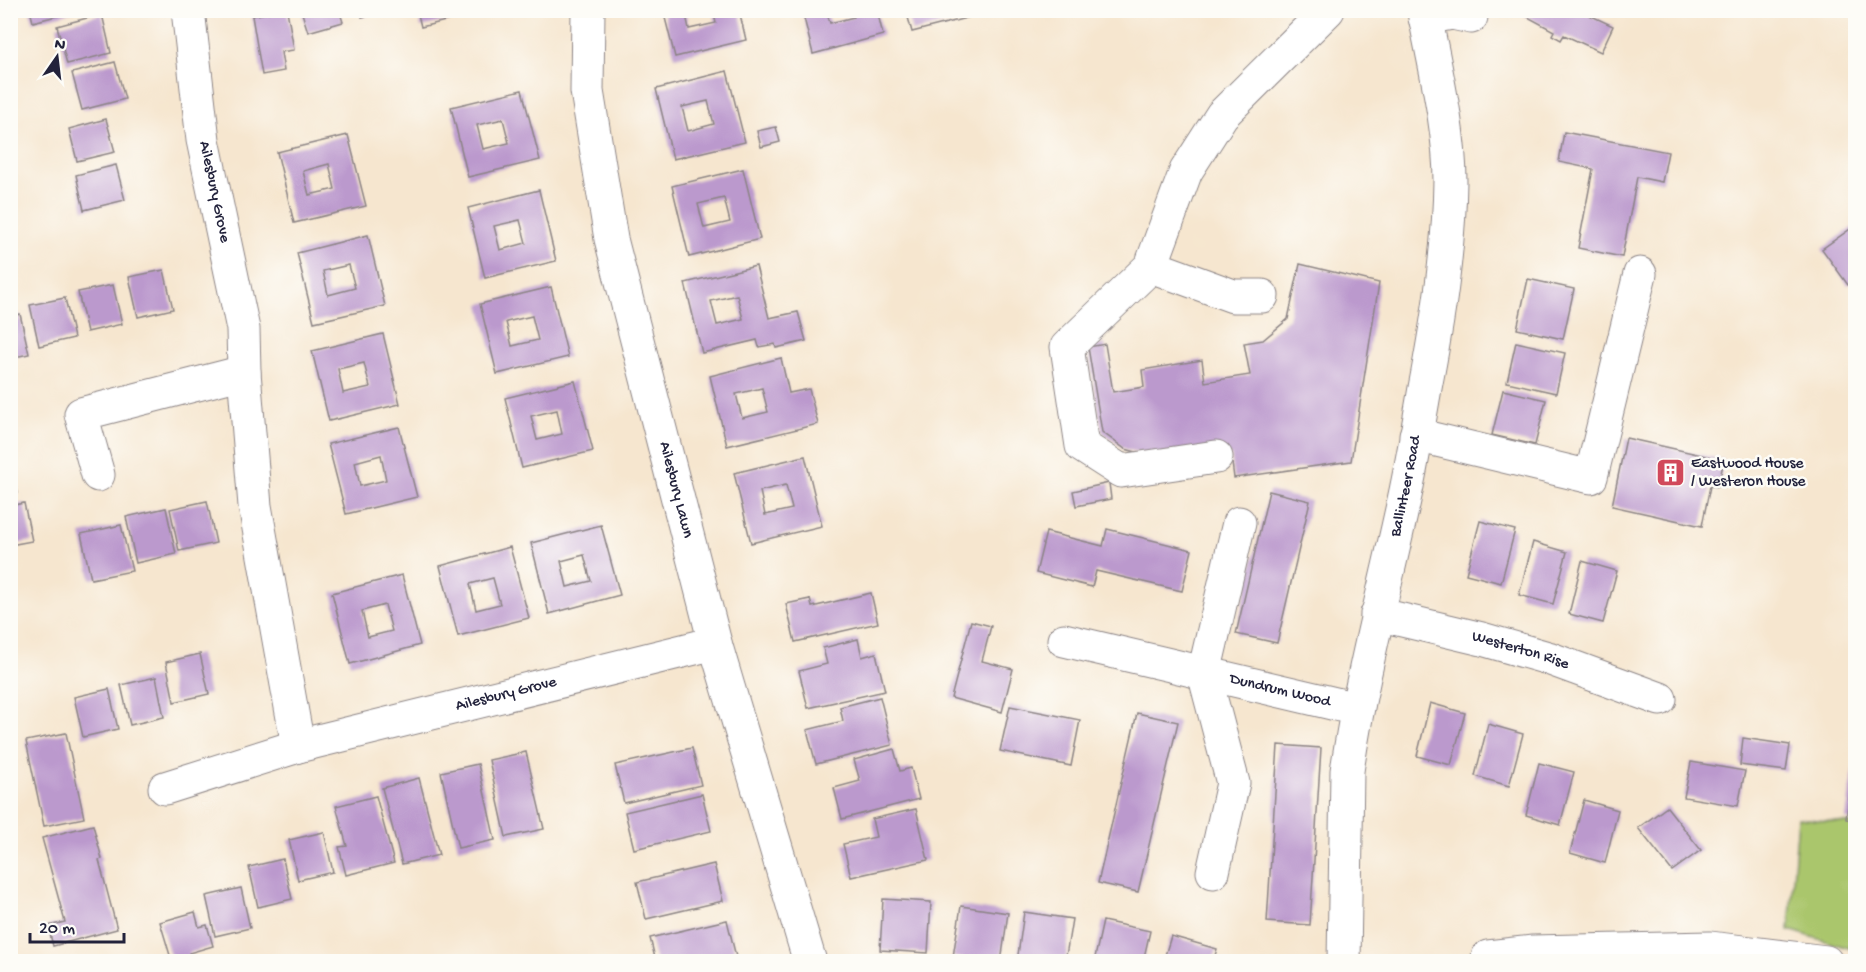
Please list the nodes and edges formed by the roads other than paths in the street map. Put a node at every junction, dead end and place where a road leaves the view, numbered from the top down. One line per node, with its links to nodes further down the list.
1 (188, 10): 9 (street, Ailesbury Grove)
2 (588, 10): 16 (street, Ailesbury Lawn)
3 (1328, 10): 6 (street)
4 (1424, 14): 5 (street); 10 (street, Ballinteer Road)
5 (1471, 17)
6 (1151, 266): 8 (street); 11 (street)
7 (1640, 274): 10 (street)
8 (1262, 296)
9 (244, 372): 12 (street); 20 (street, Ailesbury Grove)
10 (1416, 435): 14 (street, Ballinteer Road)
11 (1216, 457)
12 (98, 475)
13 (1239, 523): 17 (street, Dundrum Wood)
14 (1377, 614): 18 (street, Westerton Rise); 19 (street, Ballinteer Road)
15 (1064, 640): 17 (street, Dundrum Wood)
16 (715, 643): 20 (street, Ailesbury Grove); 24 (street, Ailesbury Lawn)
17 (1204, 673): 19 (street, Dundrum Wood); 22 (street, Dundrum Wood)
18 (1660, 699)
19 (1357, 709): 25 (street, Ballinteer Road)
20 (298, 746): 21 (street, Ailesbury Grove)
21 (165, 788)
22 (1213, 872)
23 (1488, 957): 26 (street)
24 (810, 962)
25 (1344, 962)
26 (1826, 962)

